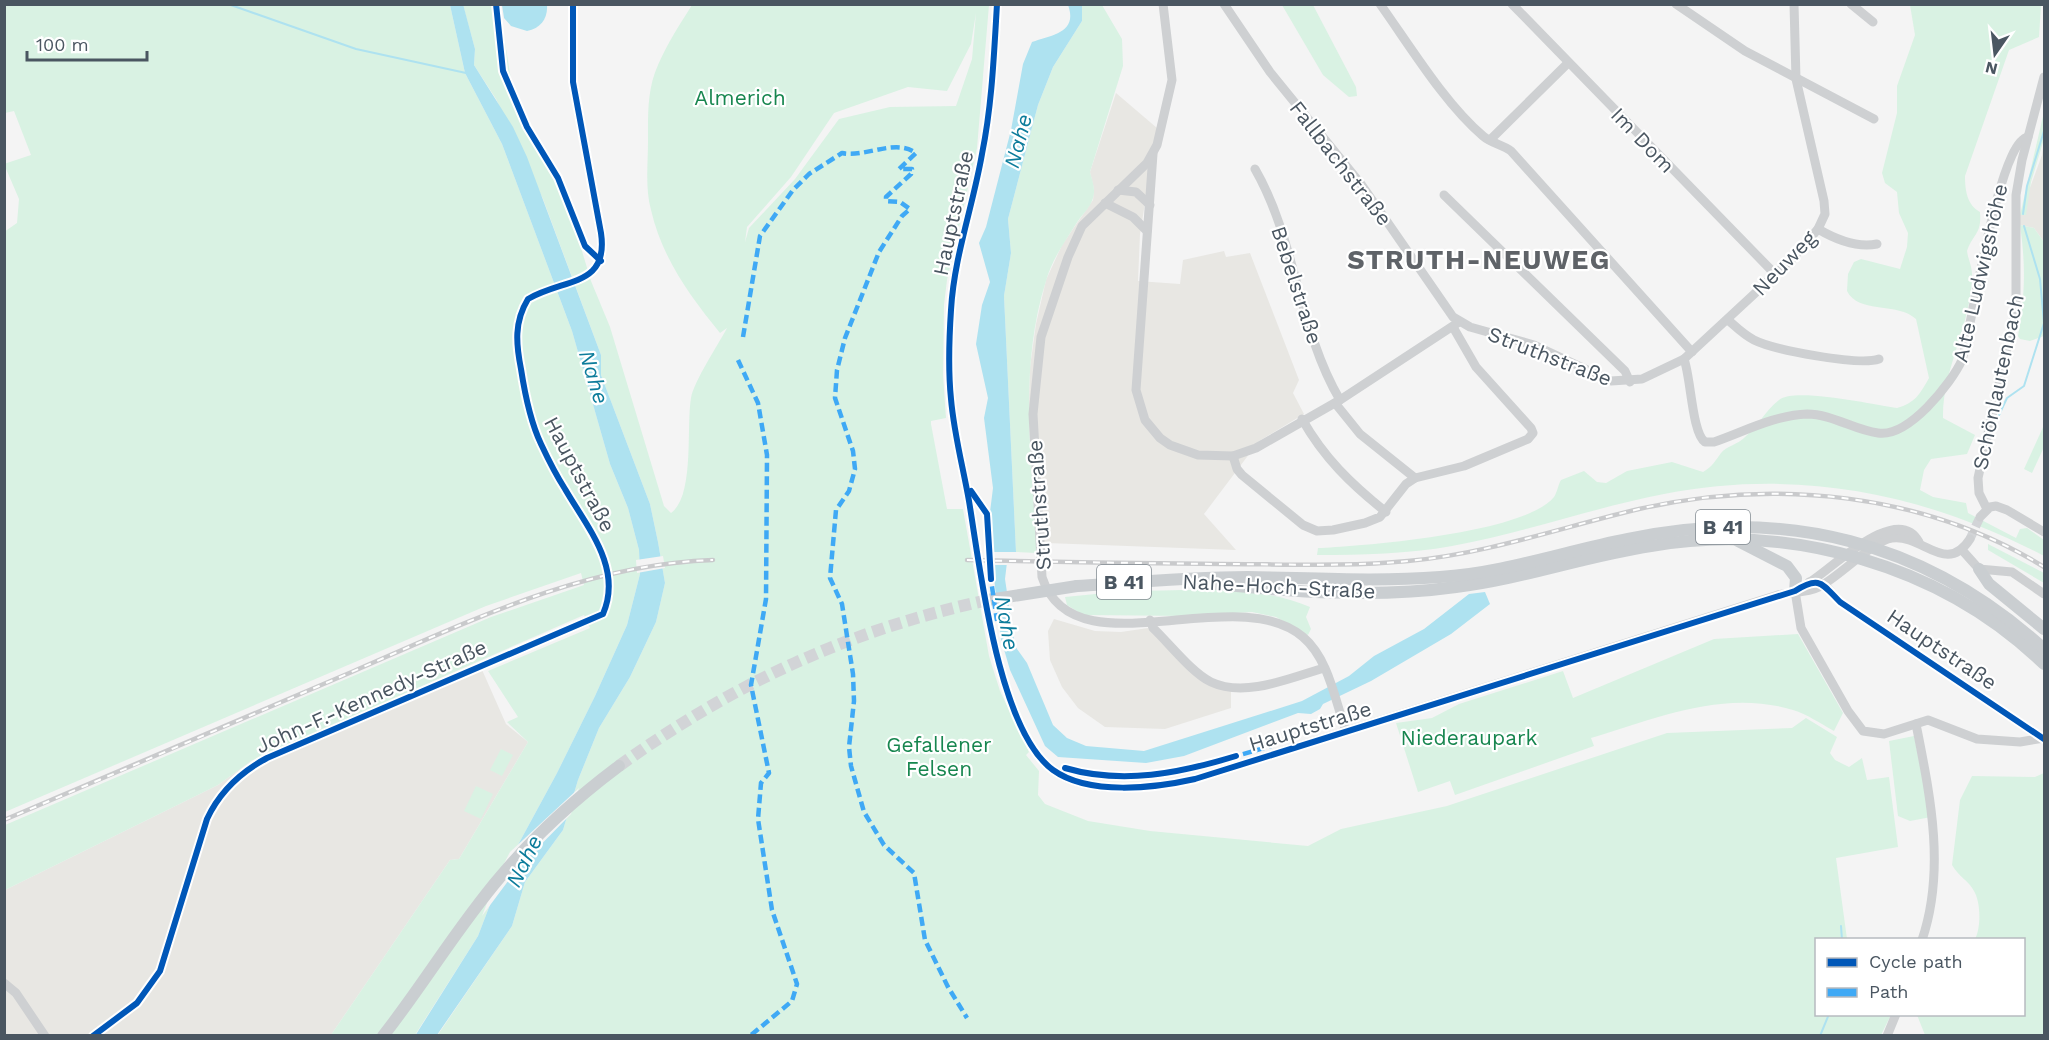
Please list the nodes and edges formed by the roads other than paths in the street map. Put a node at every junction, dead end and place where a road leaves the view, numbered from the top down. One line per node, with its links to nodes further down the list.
1 (573, 4): 49 (street, Hauptstraße)
2 (997, 4): 62 (street, Hauptstraße)
3 (1163, 4): 17 (street)
4 (1224, 4): 28 (street, Fallbachstraße)
5 (1380, 4): 16 (street)
6 (1512, 4): 11 (street, Im Dom)
7 (1676, 4): 13 (street)
8 (1794, 4): 13 (street, Neuweg)
9 (1851, 4): 10 (street)
10 (1873, 22)
11 (1568, 63): 16 (street); 26 (street, Im Dom)
12 (2044, 77): 15 (street, Schönlautenbach)
13 (1796, 79): 14 (street); 23 (street, Neuweg)
14 (1874, 119)
15 (2028, 137): 30 (street, Alte Ludwigshöhe); 38 (street, Schönlautenbach)
16 (1490, 140): 29 (street)
17 (1153, 154): 19 (street); 22 (street)
18 (1255, 170): 34 (street, Bebelstraße)
19 (1118, 190): 21 (street, Struthstraße); 22 (street)
20 (1444, 195): 33 (street)
21 (1105, 203): 24 (street); 56 (street, Struthstraße)
22 (1150, 205): 24 (street)
23 (1818, 229): 25 (street); 26 (street, Neuweg)
24 (1147, 231): 36 (street)
25 (1877, 244)
26 (1775, 274): 27 (street, Neuweg)
27 (1728, 320): 29 (street, Neuweg); 31 (street)
28 (1456, 324): 33 (street, Struthstraße); 34 (street); 37 (street)
29 (1692, 352): 30 (street, Neuweg)
30 (1684, 359): 32 (street, Neuweg)
31 (1879, 359)
32 (1657, 374): 33 (street, Struthstraße)
33 (1630, 382)
34 (1337, 401): 35 (street); 37 (street, Bebelstraße)
35 (1302, 419): 36 (street); 39 (street)
36 (1233, 456): 39 (street)
37 (1415, 478): 39 (street)
38 (1987, 509): 40 (street); 41 (street)
39 (1386, 512)
40 (1980, 517)
41 (2044, 532)
42 (1731, 538): 46 (main road, Nahe-Hoch-Straße / B 41); 50 (main road, Nahe-Hoch-Straße / B 41); 53 (main road)
43 (1970, 539): 45 (street)
44 (1868, 546): 45 (street); 46 (street, Hauptstraße); 47 (street, Hauptstraße); 50 (main road, Nahe-Hoch-Straße / B 41); 58 (main road, Nahe-Hoch-Straße / B 41)
45 (1962, 550): 48 (street)
46 (1847, 555): 47 (main road, Nahe-Hoch-Straße / B 41); 51 (street, Hauptstraße)
47 (1860, 558): 52 (street, Hauptstraße); 59 (main road, Nahe-Hoch-Straße / B 41)
48 (1979, 569): 54 (street); 57 (main road)
49 (610, 579): 69 (street, John-F.-Kennedy-Straße)
50 (1171, 580): 55 (main road, B 41, bridge)
51 (1809, 582): 52 (street); 53 (street, Hauptstraße)
52 (1824, 584): 53 (street, Hauptstraße); 63 (street, Hauptstraße)
53 (1795, 591): 61 (street); 62 (street, Hauptstraße)
54 (2044, 594)
55 (988, 600)
56 (1150, 620): 60 (street, Struthstraße); 60 (street)
57 (2044, 630)
58 (2044, 649)
59 (2044, 664)
60 (1325, 671): 62 (street, Struthstraße)
61 (1916, 724): 63 (street); 65 (street)
62 (1346, 732)
63 (2044, 739)
64 (619, 766): 70 (main road)
65 (1922, 938)
66 (4, 983): 68 (street)
67 (1895, 1016): 71 (street)
68 (45, 1035)
69 (93, 1035)
70 (383, 1035)
71 (1887, 1035)

